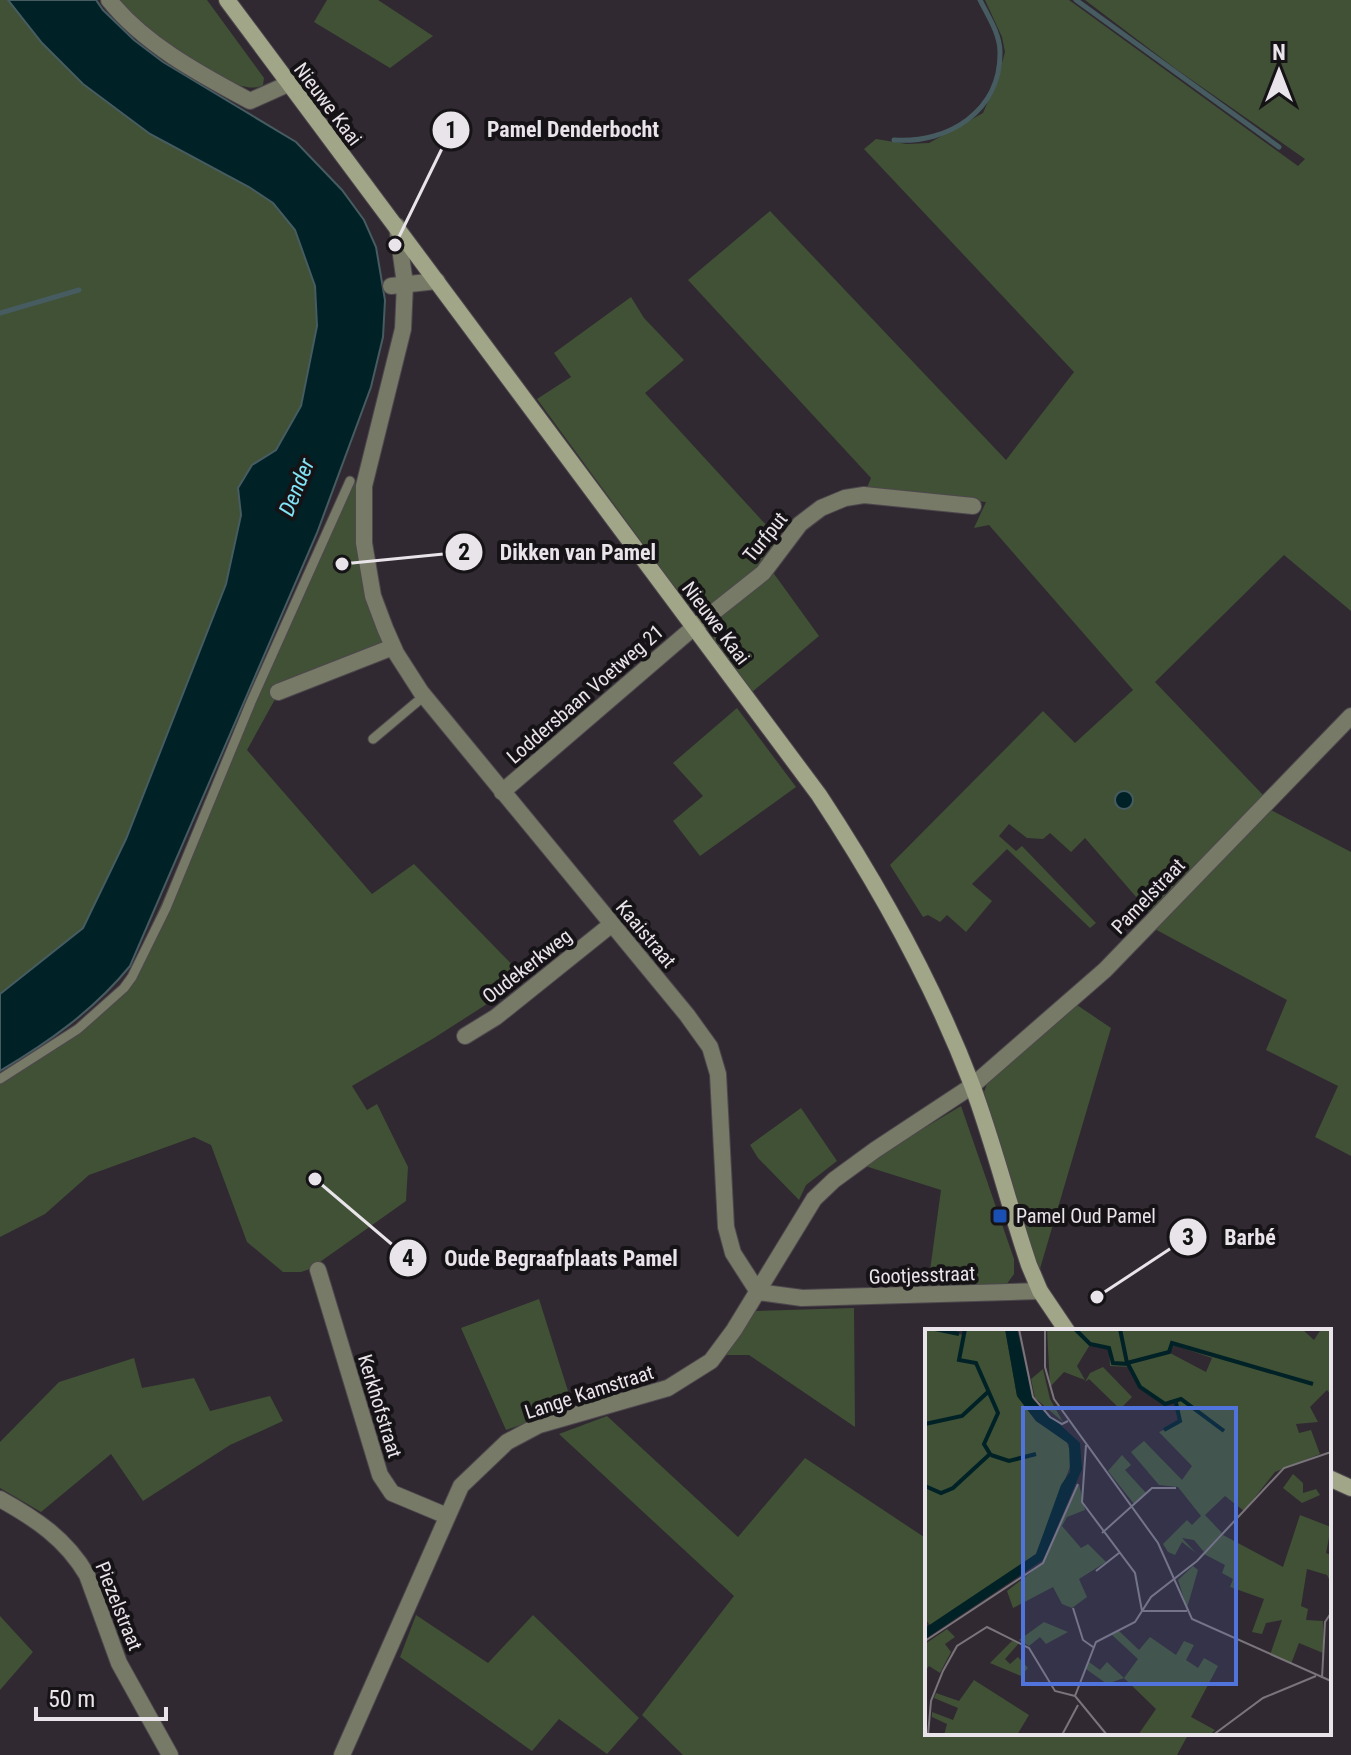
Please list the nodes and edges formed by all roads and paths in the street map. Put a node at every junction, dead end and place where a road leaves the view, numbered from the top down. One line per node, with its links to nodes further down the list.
1 (109, 0): 3 (street)
2 (227, 0): 3 (main road, Nieuwe Kaai)
3 (288, 84): 4 (main road, Nieuwe Kaai)
4 (397, 226): 5 (main road, Nieuwe Kaai); 6 (street, Kaaistraat)
5 (437, 281): 6 (street); 9 (main road, Nieuwe Kaai)
6 (398, 285): 10 (street, Kaaistraat)
7 (350, 481): 18 (lane)
8 (973, 506): 9 (street, Turfput)
9 (695, 628): 15 (street, Loddersbaan Voetweg 21); 19 (main road, Nieuwe Kaai)
10 (393, 647): 11 (street); 12 (street, Kaaistraat)
11 (278, 692)
12 (424, 696): 14 (lane); 15 (street, Kaaistraat)
13 (1351, 716): 19 (street, Pamelstraat)
14 (373, 739)
15 (502, 792): 16 (street, Kaaistraat)
16 (612, 924): 17 (street, Oudekerkweg); 22 (street, Kaaistraat)
17 (465, 1036)
18 (0, 1079)
19 (967, 1090): 21 (main road, Nieuwe Kaai); 22 (street, Pamelstraat)
20 (318, 1270): 27 (street, Kerkhofstraat)
21 (1040, 1291): 22 (street, Gootjesstraat); 23 (main road)
22 (758, 1292): 27 (street, Lange Kamstraat)
23 (1066, 1329)
24 (1331, 1479): 25 (main road)
25 (1351, 1488)
26 (0, 1499): 28 (street, Piezelstraat)
27 (447, 1516): 29 (street, Lange Kamstraat)
28 (170, 1755)
29 (342, 1755)

